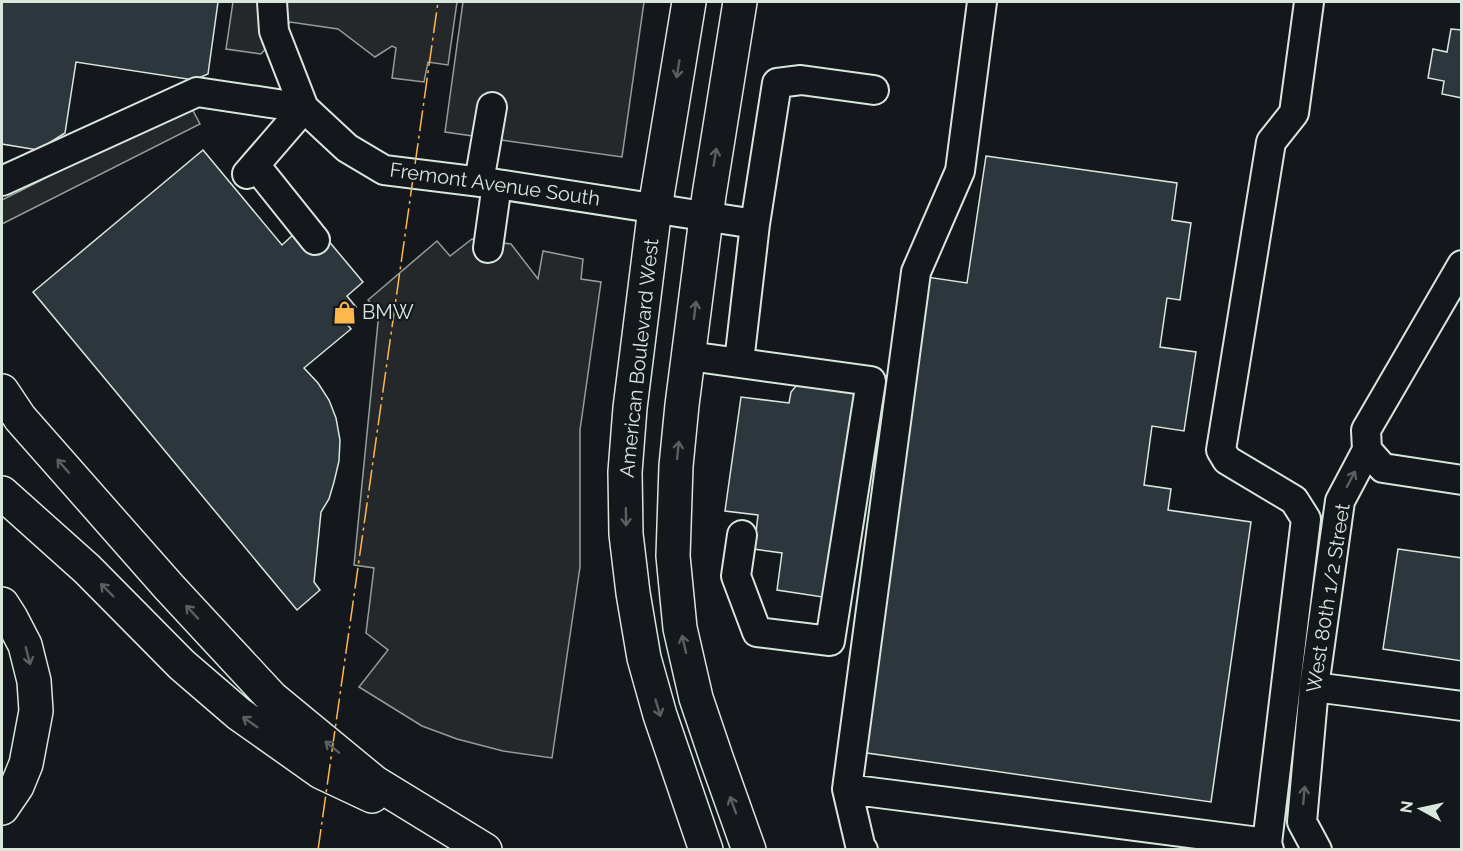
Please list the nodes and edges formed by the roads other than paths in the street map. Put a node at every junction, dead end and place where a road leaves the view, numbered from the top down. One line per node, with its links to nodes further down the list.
1 (272, 2): 8 (street)
2 (689, 2): 11 (main road, American Boulevard West, one-way to 11)
3 (740, 2): 12 (main road, one-way to 3)
4 (981, 2): 27 (street)
5 (1309, 2): 29 (street)
6 (874, 90): 13 (street)
7 (492, 107): 10 (street)
8 (304, 108): 9 (street); 10 (street, Fremont Avenue South); 14 (street)
9 (2, 180)
10 (488, 183): 11 (street, Fremont Avenue South); 15 (street)
11 (656, 208): 12 (street, Fremont Avenue South); 31 (main road, American Boulevard West, one-way to 31)
12 (706, 215): 13 (street, Fremont Avenue South); 17 (main road, one-way to 12)
13 (755, 224): 18 (street)
14 (315, 240)
15 (488, 248)
16 (1461, 265): 20 (street, West 80th 1/2 Street)
17 (689, 356): 18 (street); 32 (main road, one-way to 17)
18 (739, 362): 23 (street)
19 (2, 391): 30 (main road, one-way to 19)
20 (1367, 450): 21 (street); 25 (street, West 80th 1/2 Street, one-way to 20)
21 (1461, 480)
22 (2, 493): 30 (main road, one-way to 22)
23 (742, 535)
24 (2, 604): 28 (main road, one-way to 28)
25 (1314, 687): 26 (street); 34 (street, West 80th 1/2 Street, one-way to 25)
26 (1461, 706)
27 (847, 789): 29 (street); 33 (street)
28 (2, 808)
29 (1268, 846)
30 (485, 849)
31 (706, 849)
32 (749, 849)
33 (863, 849)
34 (1317, 849)

